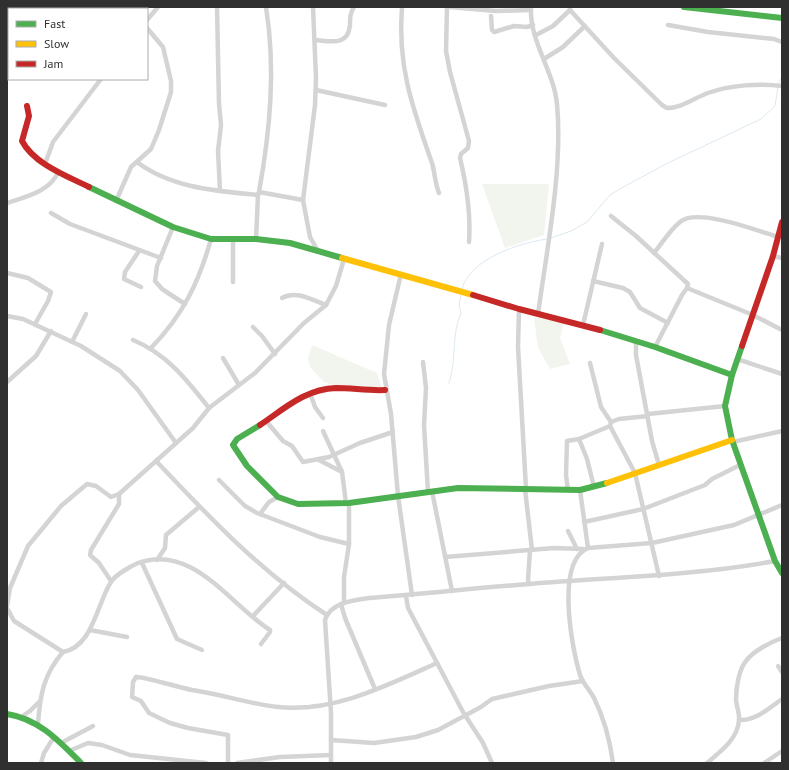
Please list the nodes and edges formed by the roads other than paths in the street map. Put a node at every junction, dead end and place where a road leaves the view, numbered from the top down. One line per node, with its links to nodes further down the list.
1 (158, 7): 13 (street)
2 (217, 7): 30 (street)
3 (266, 7): 32 (street)
4 (313, 7): 19 (street)
5 (354, 7): 19 (street)
6 (402, 7): 31 (street)
7 (448, 7): 10 (street); 44 (street)
8 (684, 7): 12 (street)
9 (570, 8): 16 (street); 18 (street)
10 (531, 9): 14 (street)
11 (491, 16): 14 (street)
12 (782, 18)
13 (148, 19)
14 (533, 25): 18 (street)
15 (668, 25): 20 (street)
16 (585, 26): 21 (street); 23 (street)
17 (148, 29): 27 (street)
18 (536, 34): 21 (street)
19 (315, 40): 24 (street)
20 (782, 42)
21 (544, 60): 64 (street)
22 (100, 80): 28 (street)
23 (782, 86)
24 (316, 90): 25 (street); 33 (street)
25 (385, 105)
26 (27, 106): 28 (street)
27 (137, 162): 30 (street); 34 (street)
28 (45, 164): 29 (street)
29 (58, 172): 34 (street); 35 (street)
30 (220, 191): 32 (street)
31 (439, 193)
32 (258, 194): 33 (street); 42 (street)
33 (303, 200): 47 (street)
34 (116, 201): 39 (street)
35 (7, 202)
36 (51, 213): 46 (street)
37 (611, 216): 48 (street)
38 (782, 222): 40 (street)
39 (173, 227): 41 (street); 50 (street)
40 (778, 237): 48 (street); 49 (street)
41 (211, 239): 43 (street); 60 (street)
42 (256, 239): 43 (street); 47 (street)
43 (233, 240): 56 (street)
44 (470, 242)
45 (602, 244): 55 (street)
46 (139, 251): 50 (street); 57 (street)
47 (318, 251): 52 (street)
48 (654, 253): 58 (street)
49 (773, 256): 51 (street); 65 (street)
50 (161, 258): 60 (street)
51 (782, 258)
52 (344, 259): 54 (street); 61 (street)
53 (7, 273): 68 (street)
54 (401, 274): 62 (street); 87 (street)
55 (593, 281): 67 (street); 69 (street)
56 (233, 282)
57 (141, 287)
58 (687, 288): 65 (street); 67 (street)
59 (282, 298): 61 (street)
60 (185, 304): 77 (street)
61 (326, 304): 78 (street)
62 (519, 309): 64 (street); 111 (street)
63 (86, 314): 75 (street)
64 (538, 314): 69 (street)
65 (753, 315): 71 (street); 80 (street)
66 (7, 316): 68 (street)
67 (668, 323): 76 (street)
68 (35, 324): 72 (street)
69 (583, 325): 74 (street)
70 (253, 327): 78 (street)
71 (782, 330)
72 (51, 332): 75 (street); 85 (street)
73 (133, 340): 77 (street)
74 (636, 341): 76 (street); 91 (street)
75 (72, 342): 100 (street)
76 (655, 347): 84 (street)
77 (151, 348): 90 (street)
78 (275, 354): 86 (street)
79 (223, 358): 86 (street)
80 (737, 359): 83 (street); 84 (street)
81 (424, 362): 114 (street)
82 (590, 363): 94 (street)
83 (782, 374)
84 (732, 375): 89 (street)
85 (7, 382)
86 (239, 385): 90 (street)
87 (385, 390): 88 (street); 97 (street)
88 (310, 393): 92 (street); 93 (street)
89 (725, 406): 91 (street); 99 (street)
90 (209, 408): 100 (street)
91 (648, 415): 94 (street); 104 (street)
92 (323, 418)
93 (266, 421): 103 (street); 110 (street)
94 (610, 424): 98 (street); 107 (street)
95 (323, 431): 101 (street)
96 (782, 431): 99 (street)
97 (393, 432): 101 (street); 116 (street)
98 (579, 439): 109 (street); 112 (street)
99 (732, 441): 104 (street); 105 (street)
100 (176, 443): 102 (street)
101 (333, 456): 103 (street); 106 (street)
102 (157, 460): 115 (street); 121 (street)
103 (319, 460): 106 (street)
104 (659, 465): 107 (street)
105 (740, 465): 122 (street); 124 (street)
106 (342, 472): 119 (street)
107 (635, 473): 109 (street); 122 (street)
108 (219, 480): 123 (street)
109 (594, 487): 113 (street)
110 (269, 488): 117 (street); 118 (street)
111 (526, 489): 112 (street); 114 (street); 131 (street)
112 (568, 490): 113 (street)
113 (580, 490): 125 (street)
114 (430, 491): 116 (street); 132 (street)
115 (119, 494): 138 (street); 142 (street)
116 (398, 496): 119 (street); 144 (street)
117 (278, 497): 118 (street); 119 (street)
118 (269, 502): 123 (street)
119 (347, 503): 128 (street)
120 (782, 505): 124 (street)
121 (199, 507): 133 (street); 140 (street)
122 (642, 509): 125 (street); 127 (street)
123 (260, 514): 128 (street)
124 (758, 516): 127 (street); 135 (street)
125 (584, 522): 129 (street)
126 (568, 531): 130 (street)
127 (652, 543): 129 (street); 137 (street)
128 (348, 544): 146 (street)
129 (586, 548): 130 (street); 139 (street)
130 (577, 549): 131 (street)
131 (531, 550): 132 (street); 141 (street)
132 (445, 557): 143 (street)
133 (157, 560): 134 (street); 149 (street)
134 (142, 563): 138 (street); 154 (street)
135 (778, 563): 136 (street); 137 (street)
136 (782, 573)
137 (659, 576): 139 (street)
138 (111, 581): 150 (street)
139 (570, 581): 141 (street); 159 (street)
140 (284, 583): 148 (street); 149 (street)
141 (529, 584): 143 (street)
142 (9, 587): 147 (street)
143 (452, 591): 144 (street)
144 (412, 595): 145 (street)
145 (406, 596): 146 (street); 156 (street)
146 (342, 603): 148 (street); 160 (street)
147 (7, 607): 155 (street)
148 (327, 615): 163 (street)
149 (253, 616): 153 (street)
150 (90, 630): 151 (street); 155 (street)
151 (126, 636)
152 (782, 638): 167 (street)
153 (261, 644)
154 (202, 650)
155 (63, 652): 162 (street)
156 (436, 663): 160 (street); 165 (street)
157 (778, 666): 158 (street)
158 (782, 672)
159 (583, 681): 165 (street); 184 (street)
160 (375, 689): 163 (street)
161 (782, 699): 167 (street)
162 (39, 702): 166 (street); 168 (street)
163 (331, 704): 171 (street); 180 (street)
164 (7, 714): 166 (street)
165 (466, 716): 171 (street); 183 (street)
166 (21, 717): 168 (street)
167 (739, 720): 185 (street)
168 (38, 724): 170 (street)
169 (93, 726): 172 (street)
170 (54, 737): 172 (street); 177 (street)
171 (331, 740): 175 (street)
172 (61, 743): 173 (street)
173 (69, 751): 176 (street); 178 (street)
174 (782, 751): 186 (street)
175 (331, 756): 181 (street); 182 (street)
176 (173, 761): 179 (street)
177 (41, 763)
178 (81, 763)
179 (206, 763)
180 (228, 763)
181 (237, 763)
182 (331, 763)
183 (492, 763)
184 (613, 763)
185 (707, 763)
186 (764, 763)

